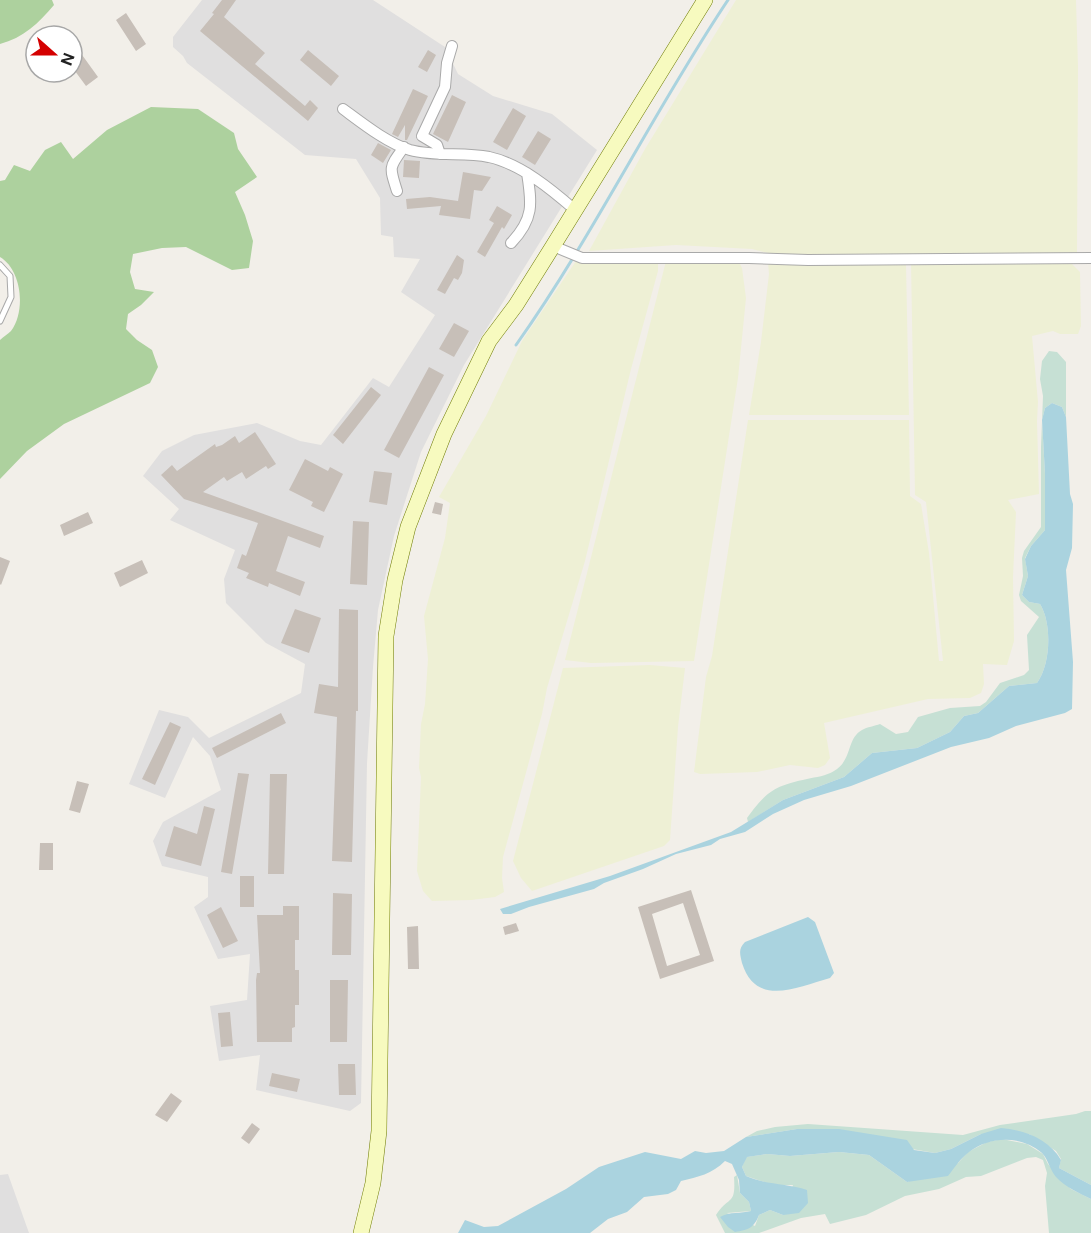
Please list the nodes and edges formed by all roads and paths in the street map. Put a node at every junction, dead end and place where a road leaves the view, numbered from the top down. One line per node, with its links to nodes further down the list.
1 (705, 0): 8 (main road)
2 (452, 46): 5 (street)
3 (343, 109): 4 (street)
4 (404, 147): 5 (street); 7 (street)
5 (440, 154): 6 (street)
6 (527, 173): 8 (street); 9 (street)
7 (397, 191)
8 (575, 210): 10 (main road)
9 (511, 243)
10 (553, 246): 11 (street); 14 (main road)
11 (1091, 258)
12 (0, 265): 13 (lane)
13 (0, 321)
14 (361, 1233)

